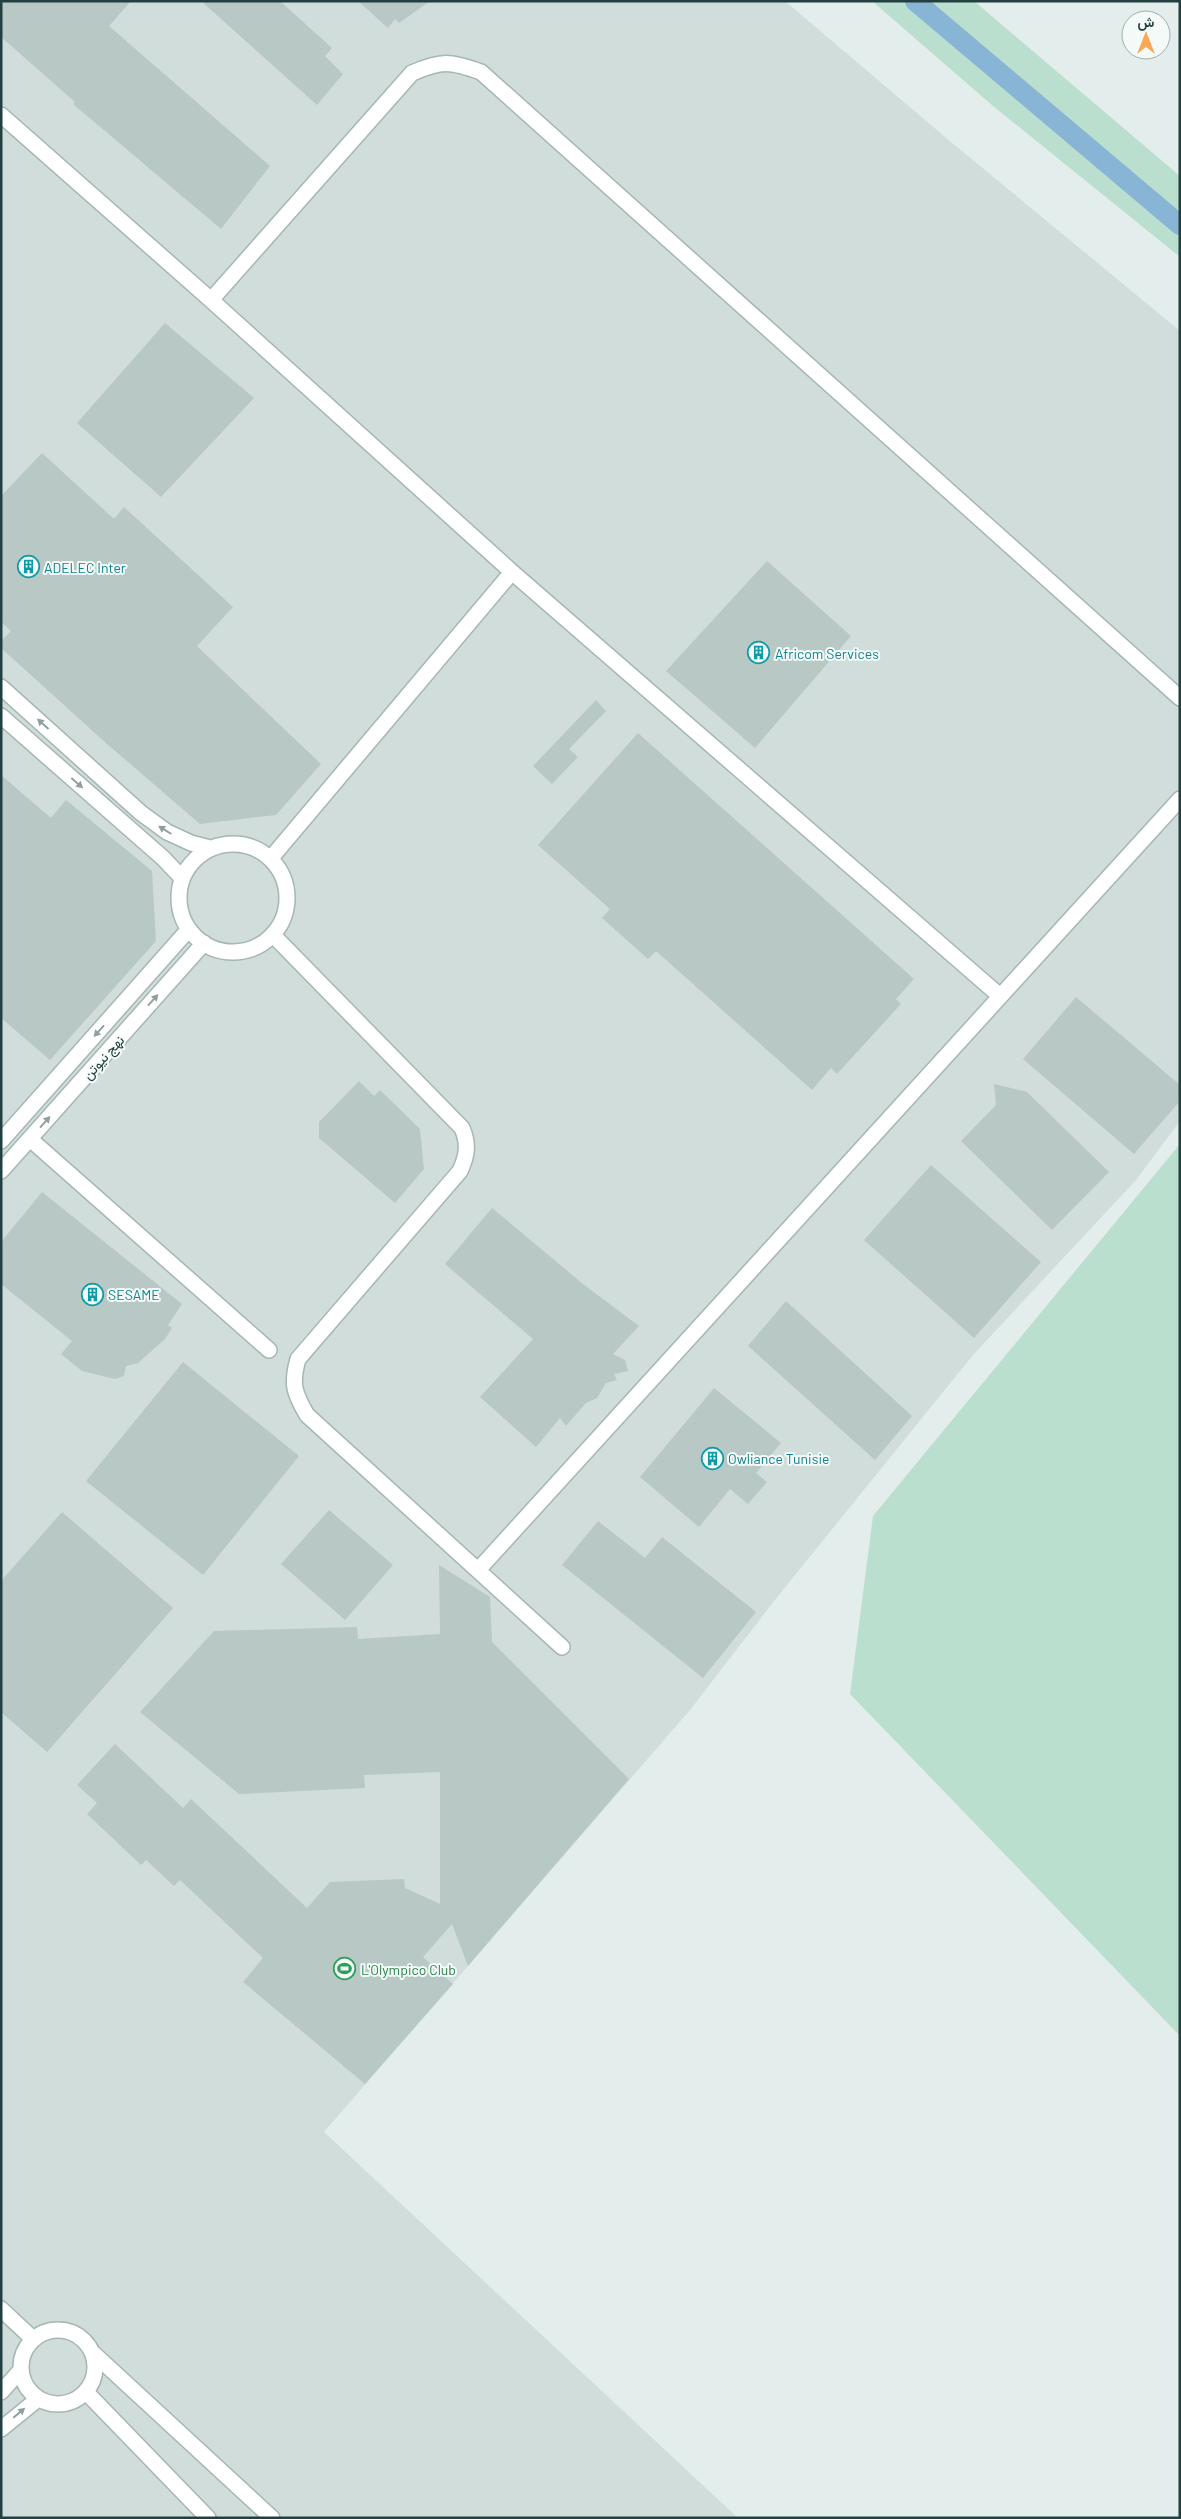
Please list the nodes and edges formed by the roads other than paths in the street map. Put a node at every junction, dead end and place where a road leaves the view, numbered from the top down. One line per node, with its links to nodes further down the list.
1 (1, 115): 2 (street)
2 (211, 300): 3 (street); 5 (street)
3 (512, 572): 9 (street); 14 (street)
4 (1, 687): 8 (street, one-way to 4)
5 (1180, 698)
6 (1, 716): 10 (street, one-way to 10)
7 (1180, 799): 14 (street)
8 (210, 848): 9 (street); 10 (street)
9 (271, 858): 12 (street)
10 (182, 878): 11 (street)
11 (189, 930): 13 (street); 16 (street, نهج نيوتن, one-way to 16)
12 (273, 935): 13 (street); 19 (street)
13 (204, 943): 15 (street, نهج نيوتن, one-way to 13)
14 (1000, 996): 19 (street)
15 (30, 1139): 17 (street, نهج نيوتن); 18 (street)
16 (1, 1141)
17 (1, 1171)
18 (269, 1350)
19 (479, 1569): 20 (street)
20 (562, 1646)
21 (1, 2309): 22 (street)
22 (32, 2338): 23 (street); 24 (street)
23 (92, 2352): 26 (street); 30 (street)
24 (20, 2371): 25 (street); 27 (street)
25 (1, 2392)
26 (86, 2392): 27 (street); 29 (street)
27 (38, 2399): 28 (street, one-way to 27)
28 (1, 2429)
29 (208, 2518)
30 (272, 2518)

